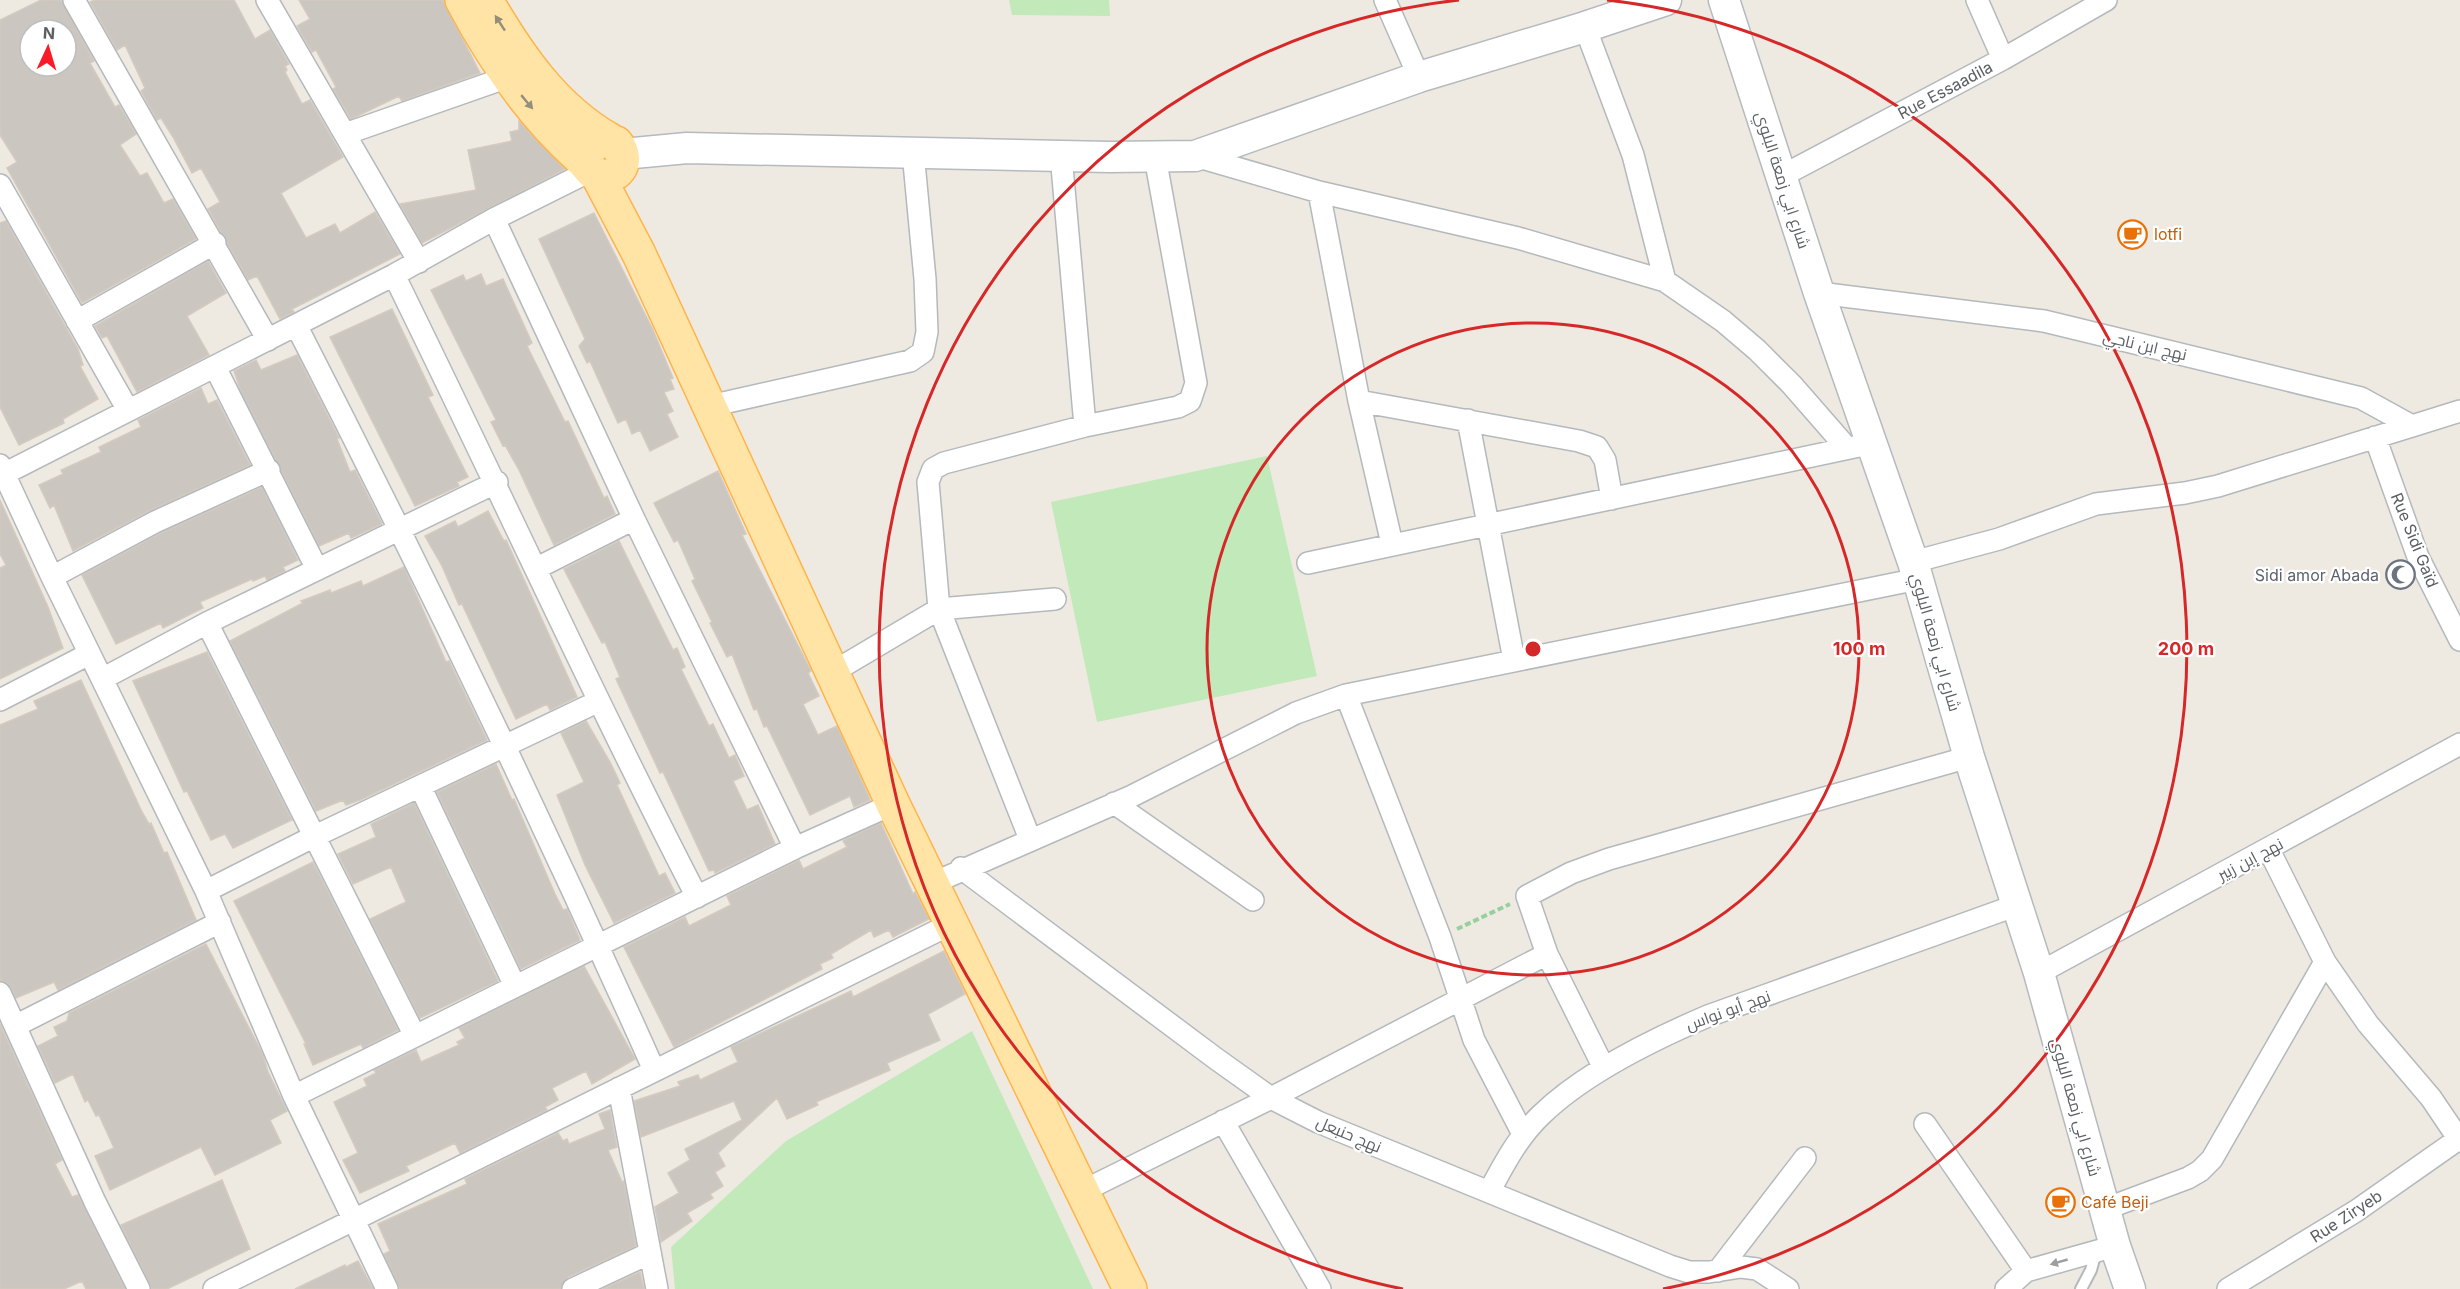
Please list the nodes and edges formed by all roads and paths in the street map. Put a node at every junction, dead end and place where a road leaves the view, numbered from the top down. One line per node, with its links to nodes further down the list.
1 (74, 0): 24 (street)
2 (267, 0): 14 (street)
3 (462, 0): 13 (main road)
4 (486, 0): 19 (main road, one-way to 4)
5 (1385, 0): 12 (street)
6 (1666, 0): 10 (main road)
7 (1724, 0): 20 (main road, شارع ابي زمعة البلوي)
8 (1977, 0): 11 (street)
9 (2106, 0): 11 (street, Rue Essaadila)
10 (1585, 27): 12 (main road); 27 (street)
11 (2004, 59): 20 (street, Rue Essaadila)
12 (1419, 76): 17 (main road)
13 (508, 77): 14 (street); 19 (main road, one-way to 19)
14 (345, 134): 25 (street)
15 (914, 152): 16 (main road); 19 (main road); 34 (street)
16 (1061, 155): 18 (main road); 38 (street)
17 (1195, 156): 18 (main road); 21 (street)
18 (1155, 157): 38 (street)
19 (605, 161): 23 (street); 34 (main road)
20 (1782, 176): 28 (main road, شارع ابي زمعة البلوي)
21 (1319, 192): 27 (street); 33 (street)
22 (3, 196): 29 (street)
23 (494, 219): 25 (street); 46 (street)
24 (215, 243): 29 (street); 31 (street)
25 (419, 262): 26 (street)
26 (394, 275): 30 (street); 44 (street)
27 (1665, 281): 41 (street)
28 (1819, 293): 39 (street, نهج ابن ناجي); 41 (main road, شارع ابي زمعة البلوي)
29 (78, 321): 35 (street)
30 (296, 325): 31 (street); 48 (street)
31 (268, 340): 32 (street)
32 (215, 367): 35 (street); 42 (street)
33 (1359, 400): 37 (street); 49 (street)
34 (710, 406): 61 (main road)
35 (128, 410): 43 (street)
36 (2460, 411): 39 (street)
37 (1468, 420): 45 (street); 47 (street)
38 (1085, 426): 56 (street)
39 (2412, 426): 40 (street)
40 (2375, 437): 53 (street); 58 (street, Rue Sidi Gaïd)
41 (1858, 446): 45 (street); 53 (main road, شارع ابي زمعة البلوي)
42 (268, 470): 52 (street); 54 (street)
43 (1, 471): 54 (street)
44 (497, 482): 48 (street); 51 (street)
45 (1612, 499): 47 (street)
46 (634, 519): 51 (street); 74 (street)
47 (1490, 524): 49 (street); 60 (street)
48 (401, 531): 52 (street); 67 (street)
49 (1392, 544): 50 (street)
50 (1308, 563)
51 (537, 568): 65 (street)
52 (317, 569): 57 (street)
53 (1915, 570): 60 (street); 68 (main road, شارع ابي زمعة البلوي)
54 (52, 577): 59 (street)
55 (1055, 598): 56 (street)
56 (939, 609): 61 (street); 73 (street)
57 (207, 623): 62 (street); 72 (street)
58 (2460, 640)
59 (89, 654): 62 (street); 64 (street)
60 (1514, 660): 63 (street)
61 (833, 672): 71 (main road)
62 (102, 679): 78 (street)
63 (1346, 695): 70 (street); 85 (street)
64 (0, 700)
65 (599, 701): 67 (street); 80 (street)
66 (2460, 744): 75 (street, نهج إبن زبير)
67 (504, 747): 69 (street); 86 (street)
68 (1970, 757): 79 (street); 82 (main road, شارع ابي زمعة البلوي)
69 (421, 788): 72 (street); 90 (street)
70 (1114, 803): 73 (street); 81 (street)
71 (893, 804): 74 (street); 77 (main road)
72 (313, 837): 78 (street); 94 (street)
73 (1030, 839): 76 (street)
74 (795, 848): 80 (street)
75 (2269, 850): 88 (street); 89 (street, نهج إبن زبير)
76 (961, 868): 77 (street); 99 (street, نهج حنبعل)
77 (931, 884): 84 (main road)
78 (206, 891): 83 (street)
79 (1527, 896): 85 (path); 87 (street)
80 (697, 897): 86 (street)
81 (1253, 900)
82 (2018, 905): 89 (main road, شارع ابي زمعة البلوي); 95 (street, نهج أبو نواس)
83 (220, 922): 93 (street); 98 (street)
84 (951, 924): 96 (street); 105 (main road)
85 (1440, 937): 92 (street)
86 (599, 947): 90 (street); 96 (street)
87 (1547, 954): 92 (street); 95 (street)
88 (2325, 962): 103 (street); 107 (street)
89 (2039, 973): 107 (main road, شارع ابي زمعة البلوي)
90 (515, 986): 94 (street)
91 (0, 993): 93 (street)
92 (1462, 999): 99 (street); 102 (street)
93 (15, 1026): 113 (street)
94 (415, 1036): 98 (street)
95 (1604, 1068): 102 (street, نهج أبو نواس)
96 (654, 1070): 97 (street)
97 (619, 1088): 108 (street); 110 (street)
98 (294, 1096): 108 (street)
99 (1271, 1098): 100 (street); 106 (street, نهج حنبعل)
100 (1223, 1121): 105 (street); 119 (street)
101 (1925, 1124): 112 (street)
102 (1523, 1134): 106 (street, نهج أبو نواس)
103 (2460, 1139): 124 (street, Rue Ziryeb)
104 (1805, 1158): 111 (street)
105 (1081, 1192): 118 (main road)
106 (1490, 1192): 111 (street, نهج حنبعل)
107 (2105, 1209): 109 (main road, شارع ابي زمعة البلوي)
108 (353, 1221): 114 (street); 115 (street)
109 (2105, 1249): 112 (street, one-way to 112); 122 (lane); 123 (main road, شارع ابي زمعة البلوي)
110 (650, 1253): 116 (street); 117 (street)
111 (1718, 1271): 120 (street, نهج حنبعل)
112 (2026, 1271): 121 (street)
113 (139, 1289)
114 (214, 1289)
115 (387, 1289)
116 (573, 1289)
117 (657, 1289)
118 (1130, 1289)
119 (1320, 1289)
120 (1788, 1289)
121 (2006, 1289)
122 (2081, 1289)
123 (2130, 1289)
124 (2228, 1289)

